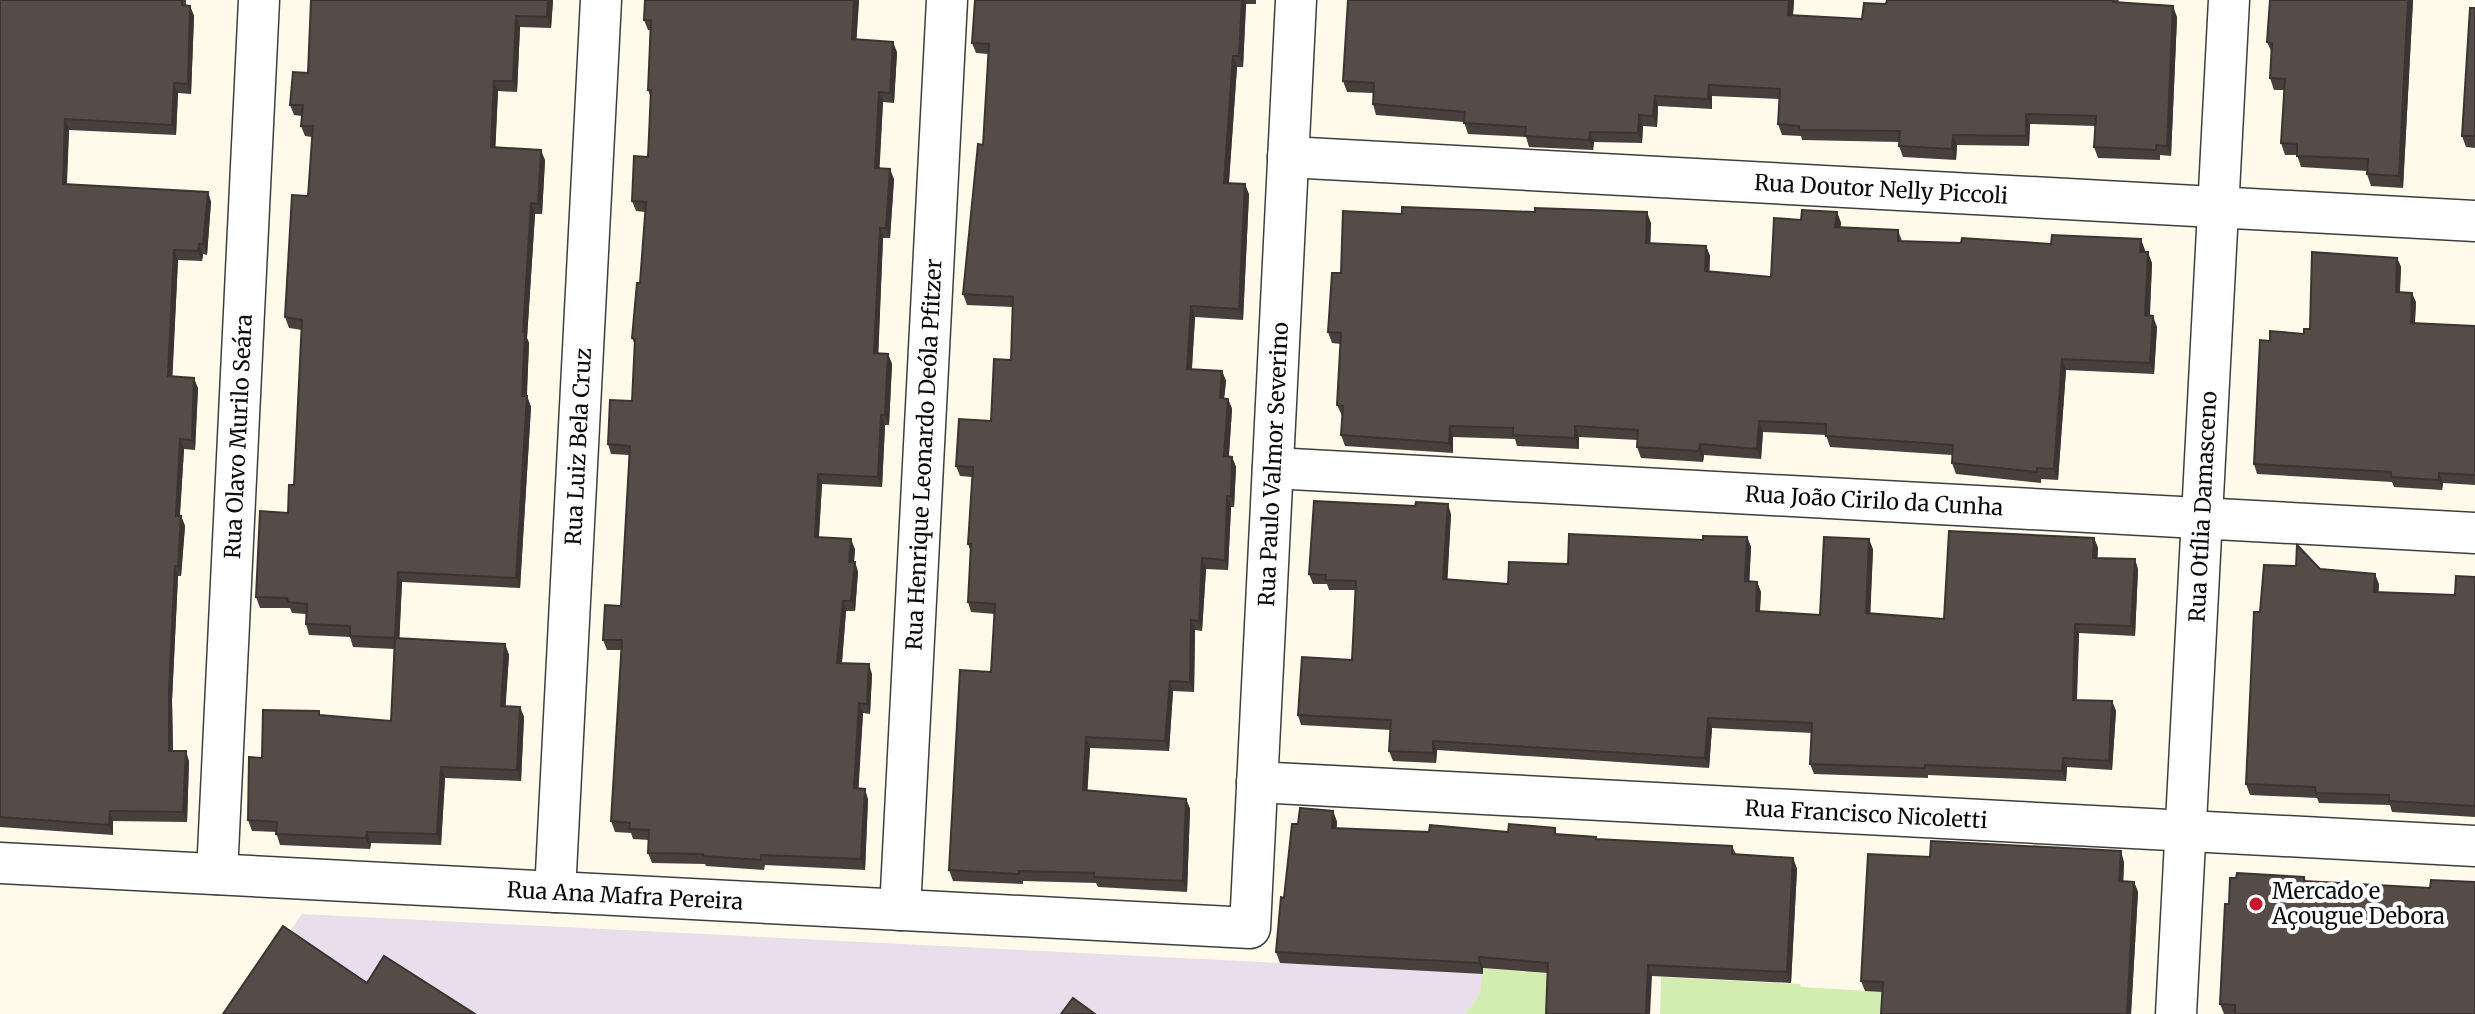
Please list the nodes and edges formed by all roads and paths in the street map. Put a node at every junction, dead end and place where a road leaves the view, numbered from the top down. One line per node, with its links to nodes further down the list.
1 (259, 0): 16 (street, Rua Olavo Murilo Seára)
2 (601, 0): 17 (street, Rua Luiz Bela Cruz)
3 (947, 0): 18 (street, Rua Henrique Leonardo Deóla Pfitzer)
4 (1296, 0): 6 (street, Rua Paulo Valmor Severino)
5 (2229, 0): 7 (street, Rua Otília Damasceno)
6 (1288, 157): 7 (street, Rua Doutor Nelly Piccoli); 9 (street, Rua Paulo Valmor Severino)
7 (2219, 207): 8 (street, Rua Doutor Nelly Piccoli); 10 (street, Rua Otília Damasceno)
8 (2475, 221)
9 (1273, 468): 10 (street, Rua João Cirilo da Cunha); 12 (street, Rua Paulo Valmor Severino)
10 (2202, 518): 11 (street, Rua João Cirilo da Cunha); 13 (street, Rua Otília Damasceno)
11 (2475, 533)
12 (1257, 782): 13 (street, Rua Francisco Nicoletti); 19 (street, Rua Paulo Valmor Severino)
13 (2186, 831): 14 (street, Rua Francisco Nicoletti); 20 (street, Rua Otília Damasceno)
14 (2475, 846)
15 (0, 863): 16 (street, Rua Ana Mafra Pereira)
16 (217, 874): 17 (street, Rua Ana Mafra Pereira)
17 (555, 892): 18 (street, Rua Ana Mafra Pereira)
18 (900, 910): 19 (street, Rua Ana Mafra Pereira)
19 (1250, 928)
20 (2176, 1014)

